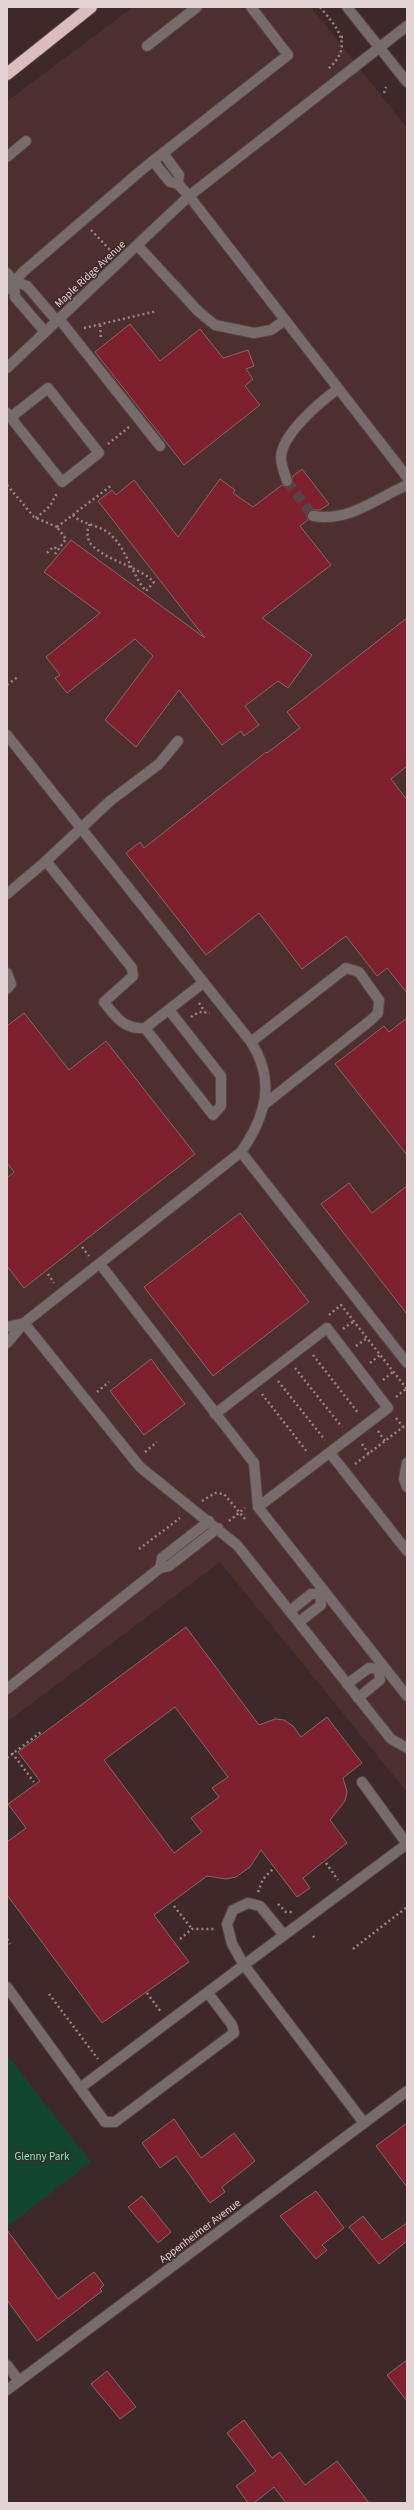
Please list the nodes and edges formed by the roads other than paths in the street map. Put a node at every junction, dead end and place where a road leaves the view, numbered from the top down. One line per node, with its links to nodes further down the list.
1 (91, 7): 8 (highway)
2 (197, 7): 6 (street)
3 (250, 7): 11 (street)
4 (348, 7): 7 (street)
5 (407, 26): 7 (street)
6 (147, 46)
7 (380, 48): 9 (street); 15 (street, Maple Ridge Avenue)
8 (7, 74)
9 (407, 82)
10 (26, 141): 12 (street)
11 (163, 153): 13 (street); 14 (street)
12 (7, 157)
13 (153, 161): 14 (street); 18 (street)
14 (178, 184): 15 (street)
15 (189, 196): 16 (street, Maple Ridge Avenue); 20 (street)
16 (138, 246): 19 (street, Maple Ridge Avenue); 20 (street)
17 (7, 273): 18 (street)
18 (10, 285): 19 (street); 21 (street)
19 (59, 320): 21 (street, Maple Ridge Avenue); 25 (street)
20 (285, 320): 23 (street)
21 (45, 332): 22 (street, Maple Ridge Avenue)
22 (7, 368)
23 (338, 388): 26 (street); 27 (street)
24 (9, 415): 24 (street)
25 (160, 446)
26 (407, 477)
27 (286, 481)
28 (407, 485): 29 (street)
29 (313, 516)
30 (7, 735): 32 (street)
31 (178, 741): 32 (street)
32 (80, 827): 33 (street); 36 (street)
33 (46, 861): 34 (street); 39 (street)
34 (7, 894)
35 (7, 972): 37 (street)
36 (203, 983): 38 (street); 40 (street)
37 (7, 989)
38 (169, 1010): 39 (street); 39 (street)
39 (145, 1028)
40 (251, 1042): 41 (street); 41 (street)
41 (266, 1103): 42 (street)
42 (241, 1152): 43 (street); 47 (street)
43 (100, 1264): 44 (street); 48 (street)
44 (24, 1323): 45 (street); 46 (street); 53 (street)
45 (7, 1327)
46 (7, 1343)
47 (407, 1363)
48 (215, 1414): 49 (street); 52 (street)
49 (330, 1453): 52 (street); 55 (street)
50 (407, 1463): 51 (street)
51 (407, 1487)
52 (258, 1508): 57 (street)
53 (209, 1521): 54 (street); 56 (street)
54 (218, 1528): 56 (street); 58 (street)
55 (407, 1551)
56 (160, 1568): 62 (street)
57 (322, 1593): 58 (street); 59 (street); 60 (street)
58 (290, 1611): 59 (street)
59 (300, 1622): 61 (street)
60 (381, 1668): 61 (street); 63 (street); 64 (street)
61 (347, 1684): 64 (street)
62 (7, 1689)
63 (407, 1696)
64 (358, 1698): 65 (street)
65 (407, 1748)
66 (362, 1782): 67 (street)
67 (407, 1844): 68 (street)
68 (284, 1935): 69 (street); 69 (street)
69 (244, 1965): 71 (street); 74 (street)
70 (7, 1987): 72 (street)
71 (208, 1993): 72 (street); 72 (street)
72 (80, 2088)
73 (407, 2091): 74 (street, Appenheimer Avenue)
74 (364, 2123): 76 (street, Appenheimer Avenue)
75 (7, 2365): 76 (street)
76 (19, 2381): 77 (street, Appenheimer Avenue)
77 (7, 2390)

